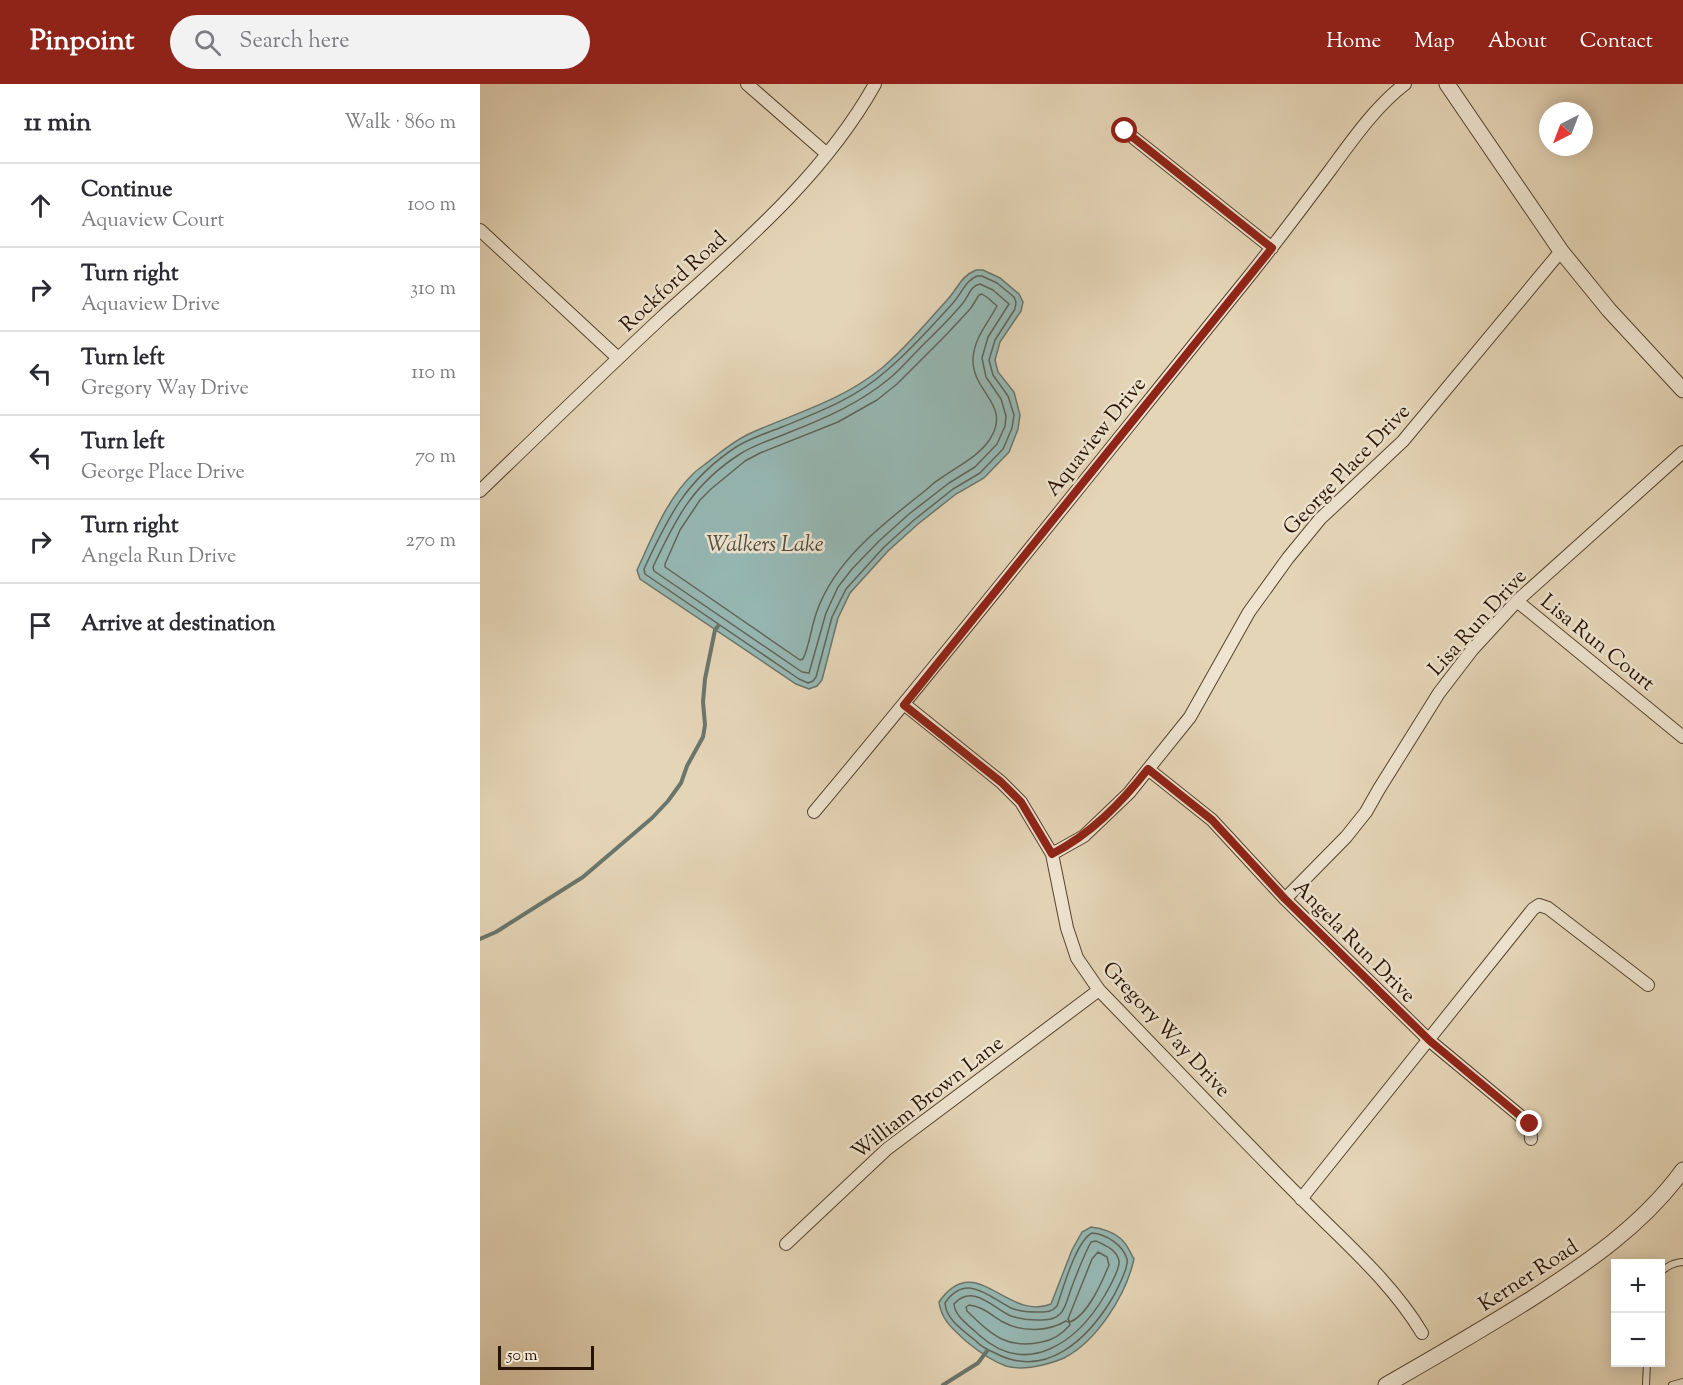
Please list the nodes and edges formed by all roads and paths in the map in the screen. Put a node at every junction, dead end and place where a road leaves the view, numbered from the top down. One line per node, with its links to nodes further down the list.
1 (747, 84): 6 (street)
2 (875, 84): 6 (street, Rockford Road)
3 (1405, 84): 8 (street, Aquaview Drive)
4 (1447, 84): 9 (street)
5 (1125, 131): 8 (street)
6 (827, 154): 10 (street, Rockford Road)
7 (480, 230): 10 (street)
8 (1272, 248): 15 (street, Aquaview Drive)
9 (1561, 251): 11 (street); 17 (street, George Place Drive)
10 (618, 358): 13 (street, Rockford Road)
11 (1683, 390)
12 (1683, 452): 14 (street, Lisa Run Drive)
13 (480, 491)
14 (1517, 601): 16 (street, Lisa Run Court); 20 (street, Lisa Run Drive)
15 (904, 705): 18 (street, Aquaview Drive); 19 (street, Gregory Way Drive)
16 (1683, 737)
17 (1148, 769): 19 (street, George Place Drive); 20 (street, Angela Run Drive)
18 (814, 812)
19 (1052, 854): 22 (street, Gregory Way Drive)
20 (1285, 899): 23 (street, Angela Run Drive)
21 (1648, 986): 23 (street)
22 (1099, 990): 26 (street, Gregory Way Drive); 27 (street, William Brown Lane)
23 (1430, 1041): 24 (street, Angela Run Drive); 26 (street)
24 (1531, 1139)
25 (1681, 1179): 33 (street, Kerner Road)
26 (1301, 1199): 30 (street, Gregory Way Drive)
27 (786, 1244)
28 (1683, 1262): 29 (lane)
29 (1665, 1268)
30 (1422, 1333)
31 (1647, 1367): 34 (lane)
32 (1683, 1382): 35 (lane)
33 (1386, 1385)
34 (1646, 1385)
35 (1672, 1385)

